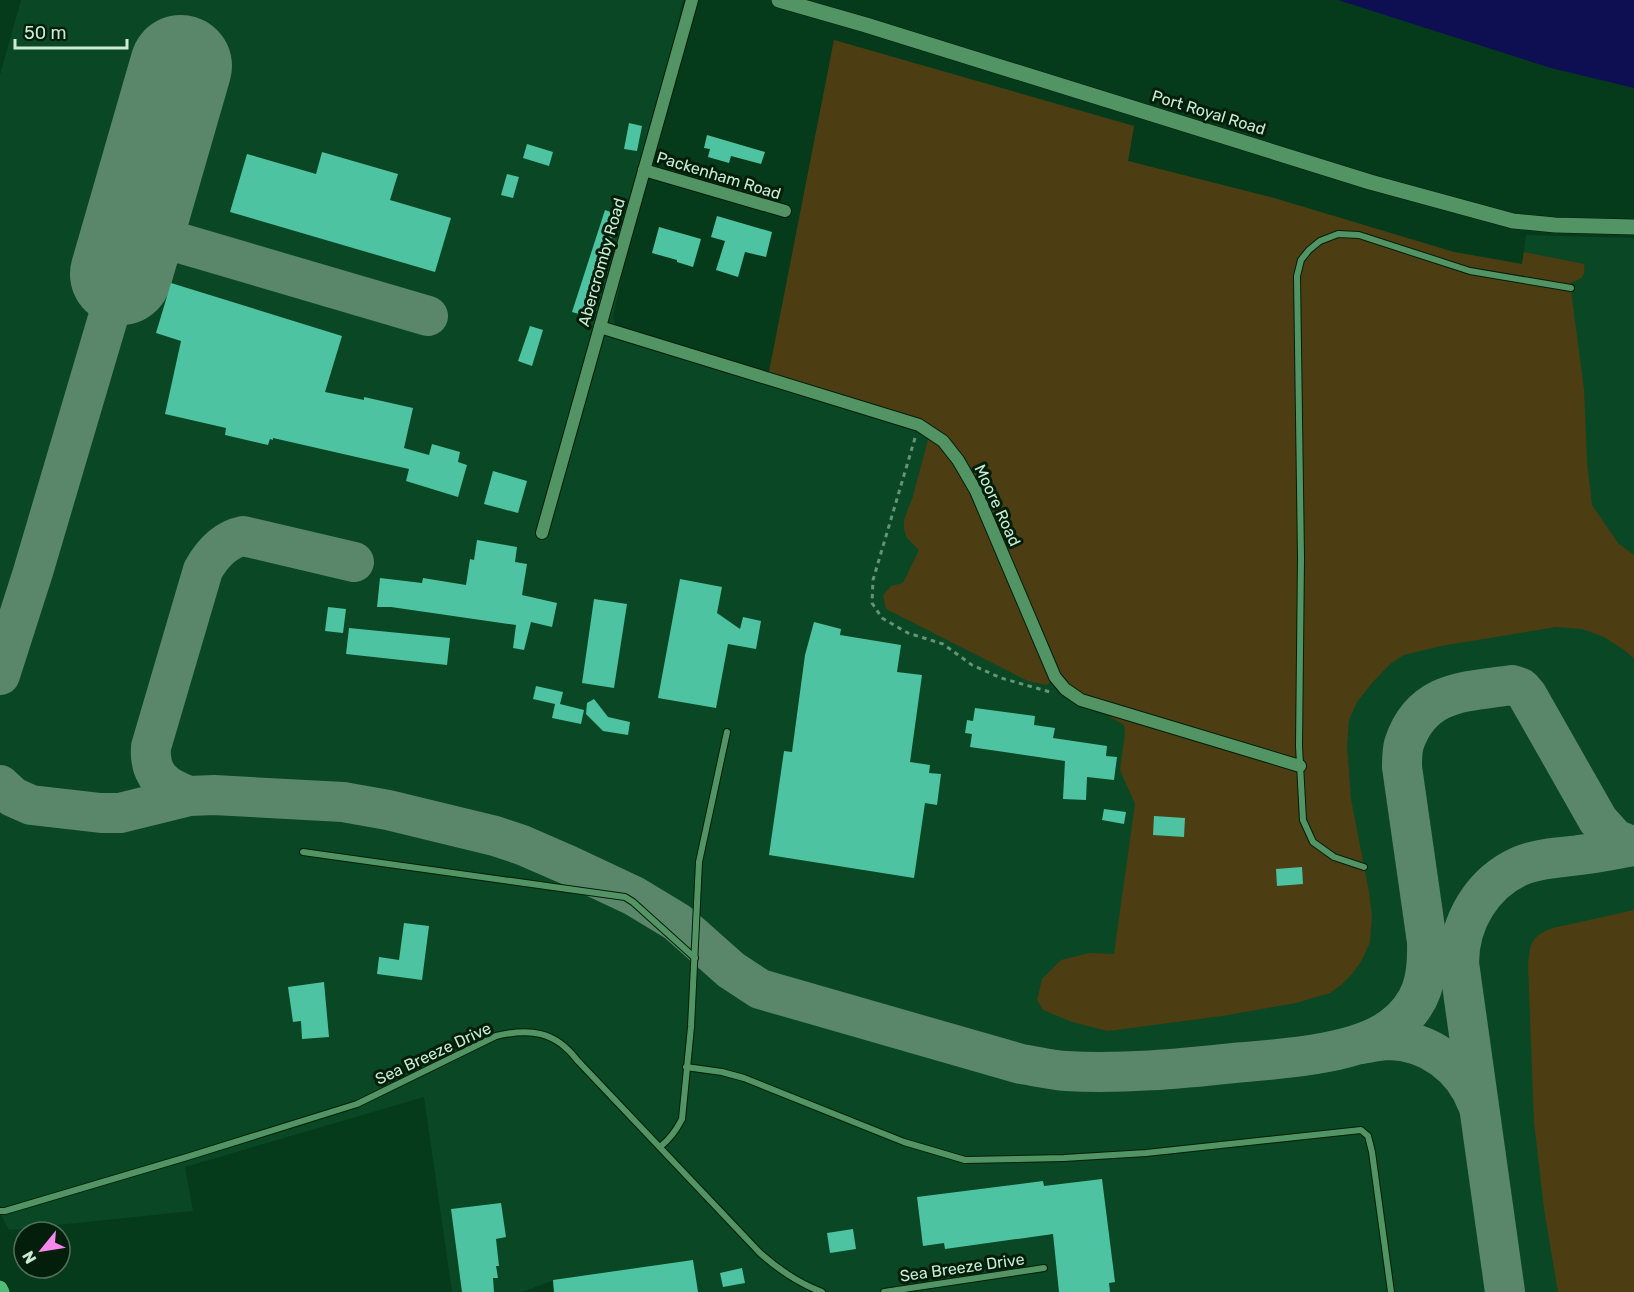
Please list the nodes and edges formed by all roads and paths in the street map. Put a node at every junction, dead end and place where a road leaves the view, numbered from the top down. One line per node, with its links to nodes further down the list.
1 (692, 0): 3 (street, Abercromby Road)
2 (779, 0): 5 (main road, Port Royal Road)
3 (644, 170): 4 (street, Packenham Road); 7 (street, Abercromby Road)
4 (785, 211)
5 (1634, 227)
6 (1571, 288): 12 (lane)
7 (600, 327): 8 (street, Moore Road); 9 (street, Abercromby Road)
8 (919, 425): 10 (street, Moore Road); 10 (path)
9 (542, 533)
10 (1081, 700): 12 (street, Moore Road)
11 (727, 732): 15 (lane)
12 (1300, 766): 14 (lane)
13 (303, 852): 15 (lane)
14 (1364, 867)
15 (694, 958): 16 (lane)
16 (686, 1066): 17 (lane); 22 (lane)
17 (660, 1147): 18 (lane, Sea Breeze Drive); 20 (lane, Sea Breeze Drive)
18 (2, 1212)
19 (1044, 1268): 21 (lane, Sea Breeze Drive)
20 (822, 1292)
21 (884, 1292)
22 (1391, 1292)

